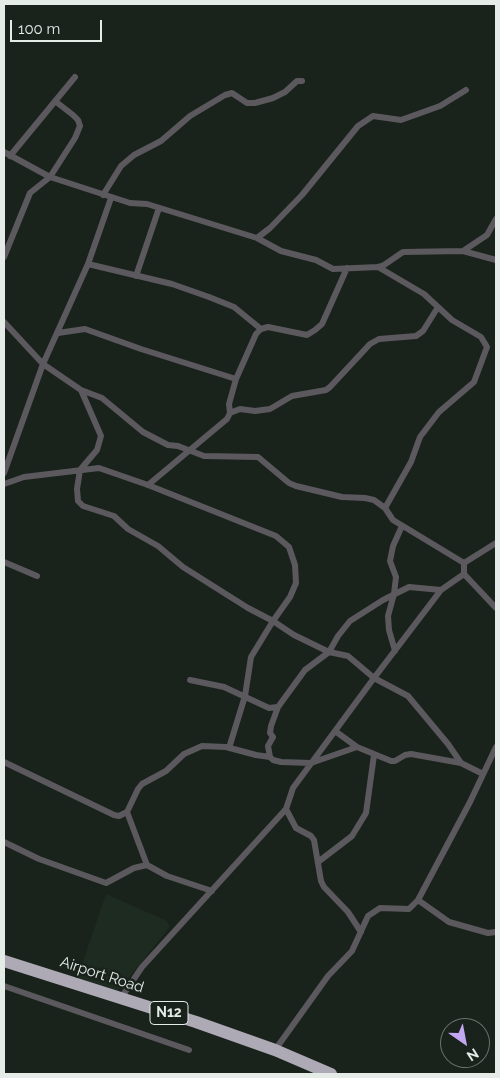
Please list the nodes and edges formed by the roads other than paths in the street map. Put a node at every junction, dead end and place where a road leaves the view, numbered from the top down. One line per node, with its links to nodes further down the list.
1 (75, 76): 4 (street)
2 (302, 81): 8 (street)
3 (466, 90): 12 (street)
4 (56, 101): 6 (street); 7 (street)
5 (4, 152): 6 (street)
6 (10, 156): 7 (street)
7 (50, 177): 8 (street); 14 (street)
8 (103, 195): 9 (street)
9 (111, 198): 10 (street); 16 (street)
10 (159, 208): 12 (street); 19 (street)
11 (496, 218): 13 (street)
12 (257, 238): 18 (street)
13 (463, 251): 15 (street); 17 (street)
14 (4, 257)
15 (496, 260)
16 (88, 264): 19 (street); 23 (street)
17 (378, 266): 18 (street); 20 (street)
18 (347, 268): 22 (street)
19 (136, 276): 22 (street)
20 (438, 307): 27 (street); 33 (street)
21 (4, 322): 24 (street)
22 (261, 329): 25 (street)
23 (58, 333): 24 (street); 25 (street)
24 (43, 364): 26 (street); 30 (street)
25 (236, 379): 27 (street)
26 (81, 390): 28 (street); 29 (street)
27 (230, 413): 28 (street)
28 (189, 451): 32 (street); 33 (street)
29 (80, 470): 31 (street); 32 (street); 43 (street)
30 (4, 473)
31 (4, 484)
32 (148, 485): 43 (street)
33 (385, 508): 34 (street)
34 (402, 526): 37 (street); 41 (street)
35 (496, 542): 37 (street)
36 (4, 562): 39 (street)
37 (464, 563): 38 (street)
38 (464, 574): 40 (street); 42 (street)
39 (37, 576)
40 (441, 590): 41 (street); 44 (street)
41 (394, 594): 44 (street); 45 (street)
42 (496, 608)
43 (272, 620): 45 (street); 48 (street)
44 (395, 651): 46 (street)
45 (329, 652): 46 (street); 49 (street)
46 (374, 678): 50 (street); 57 (street)
47 (190, 680): 48 (street)
48 (245, 696): 49 (street); 53 (street)
49 (278, 707): 55 (street)
50 (335, 732): 51 (street); 58 (street)
51 (357, 746): 54 (street); 58 (street)
52 (496, 747): 59 (street)
53 (229, 748): 55 (street); 61 (street)
54 (374, 755): 57 (street); 63 (street)
55 (270, 757): 58 (street)
56 (4, 762): 61 (street)
57 (461, 763): 59 (street)
58 (311, 764): 60 (street)
59 (483, 774): 66 (street)
60 (286, 809): 63 (street); 65 (street)
61 (128, 812): 64 (street)
62 (4, 842): 64 (street)
63 (318, 862): 67 (street)
64 (147, 864): 65 (street)
65 (212, 891): 71 (street)
66 (418, 900): 67 (street); 68 (street)
67 (361, 932): 73 (street)
68 (496, 932)
69 (4, 961): 71 (highway, Airport Road / N12)
70 (4, 986): 72 (street)
71 (121, 998): 73 (highway, Airport Road / N12)
72 (189, 1050)
73 (275, 1050): 74 (highway, Airport Road / N12)
74 (331, 1074)

